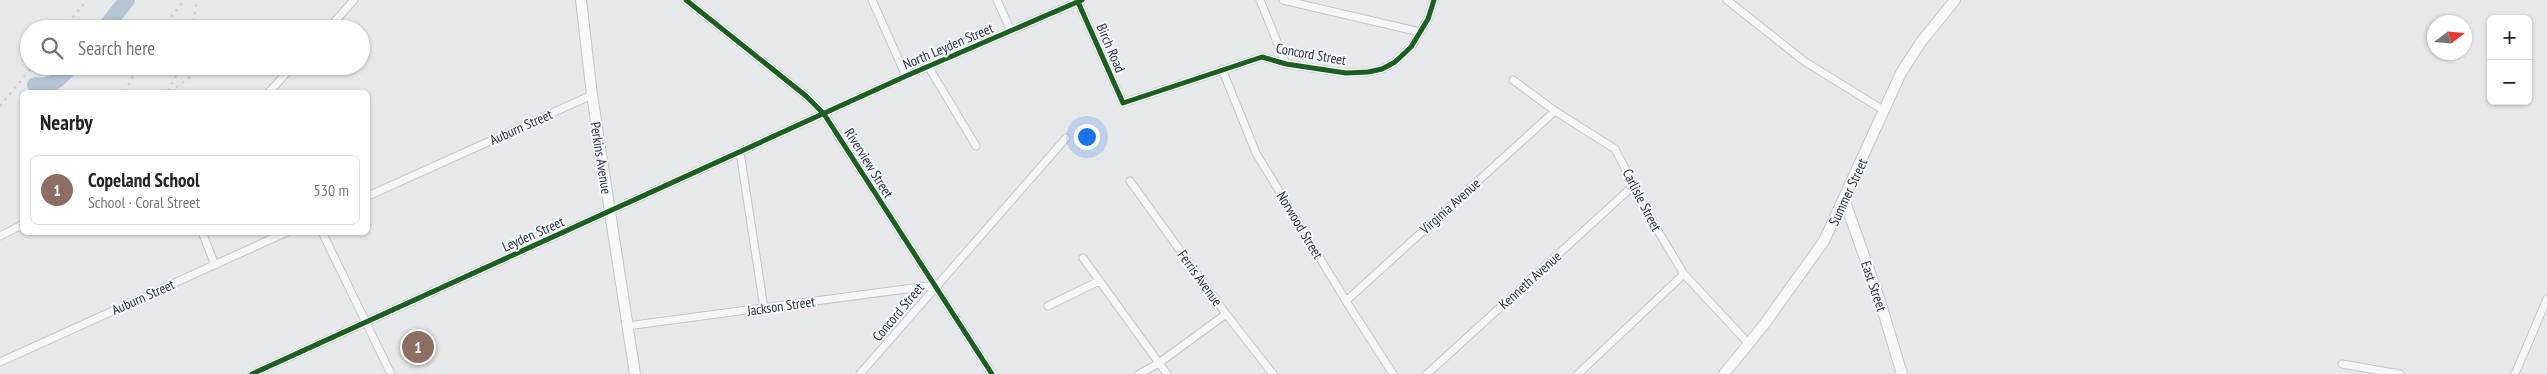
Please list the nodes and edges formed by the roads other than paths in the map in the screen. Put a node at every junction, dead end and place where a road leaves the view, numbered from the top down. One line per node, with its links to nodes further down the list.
1 (354, 0): 12 (street)
2 (581, 0): 22 (street, Perkins Avenue)
3 (686, 0): 26 (street, Riverview Street)
4 (872, 0): 19 (street)
5 (997, 0): 13 (street)
6 (1260, 0): 15 (street)
7 (1284, 0): 14 (street)
8 (1434, 0): 14 (street, Concord Street)
9 (1727, 0): 24 (street)
10 (1955, 0): 24 (street, Summer Street)
11 (1080, 1): 13 (street, North Leyden Street); 23 (street, Birch Road)
12 (336, 20)
13 (1011, 31): 16 (street, North Leyden Street)
14 (1420, 32): 15 (street, Concord Street)
15 (1286, 64): 17 (street, Concord Street)
16 (928, 66): 19 (street, North Leyden Street); 28 (street)
17 (1222, 69): 23 (street, Concord Street); 46 (street, Norwood Street)
18 (285, 75): 21 (street)
19 (906, 76): 26 (street, North Leyden Street)
20 (1513, 80): 25 (street, Carlisle Street)
21 (271, 90)
22 (592, 95): 32 (street, Auburn Street); 34 (street, Perkins Avenue)
23 (1123, 104)
24 (1883, 110): 33 (street, Summer Street)
25 (1555, 112): 31 (street, Carlisle Street); 46 (street, Virginia Avenue)
26 (824, 114): 29 (street, Leyden Street); 44 (street, Riverview Street)
27 (1066, 138): 44 (street, Concord Street)
28 (976, 146)
29 (740, 152): 34 (street, Leyden Street); 48 (street)
30 (1130, 181): 49 (street, Ferris Avenue)
31 (1633, 186): 42 (street, Carlisle Street); 66 (street, Kenneth Avenue)
32 (370, 195)
33 (1844, 198): 52 (street, Summer Street); 69 (street, East Street)
34 (609, 211): 50 (street, Leyden Street); 51 (street, Perkins Avenue)
35 (20, 226): 39 (street)
36 (203, 235): 41 (street)
37 (280, 235): 41 (street, Auburn Street)
38 (323, 235): 50 (street)
39 (0, 236)
40 (1083, 258): 43 (street)
41 (215, 265): 53 (street, Auburn Street)
42 (1684, 274): 52 (street, Carlisle Street); 67 (street)
43 (1099, 281): 47 (street); 54 (street)
44 (936, 285): 48 (street, Jackson Street); 60 (street, Concord Street); 61 (street, Riverview Street)
45 (2547, 299): 71 (street)
46 (1346, 301): 65 (street, Norwood Street)
47 (1048, 306)
48 (764, 308): 51 (street, Jackson Street)
49 (1226, 314): 54 (street); 64 (street, Ferris Avenue)
50 (366, 322): 57 (street, Leyden Street); 58 (street)
51 (627, 326): 59 (street, Perkins Avenue)
52 (1749, 344): 68 (street, Summer Street)
53 (0, 362)
54 (1159, 363): 62 (street); 63 (street)
55 (2342, 364): 56 (street)
56 (2387, 373): 70 (street)
57 (252, 374)
58 (391, 374)
59 (635, 374)
60 (860, 374)
61 (992, 374)
62 (1139, 374)
63 (1167, 374)
64 (1273, 374)
65 (1393, 374)
66 (1427, 374)
67 (1578, 374)
68 (1724, 374)
69 (1902, 374)
70 (2400, 374)
71 (2515, 374)

